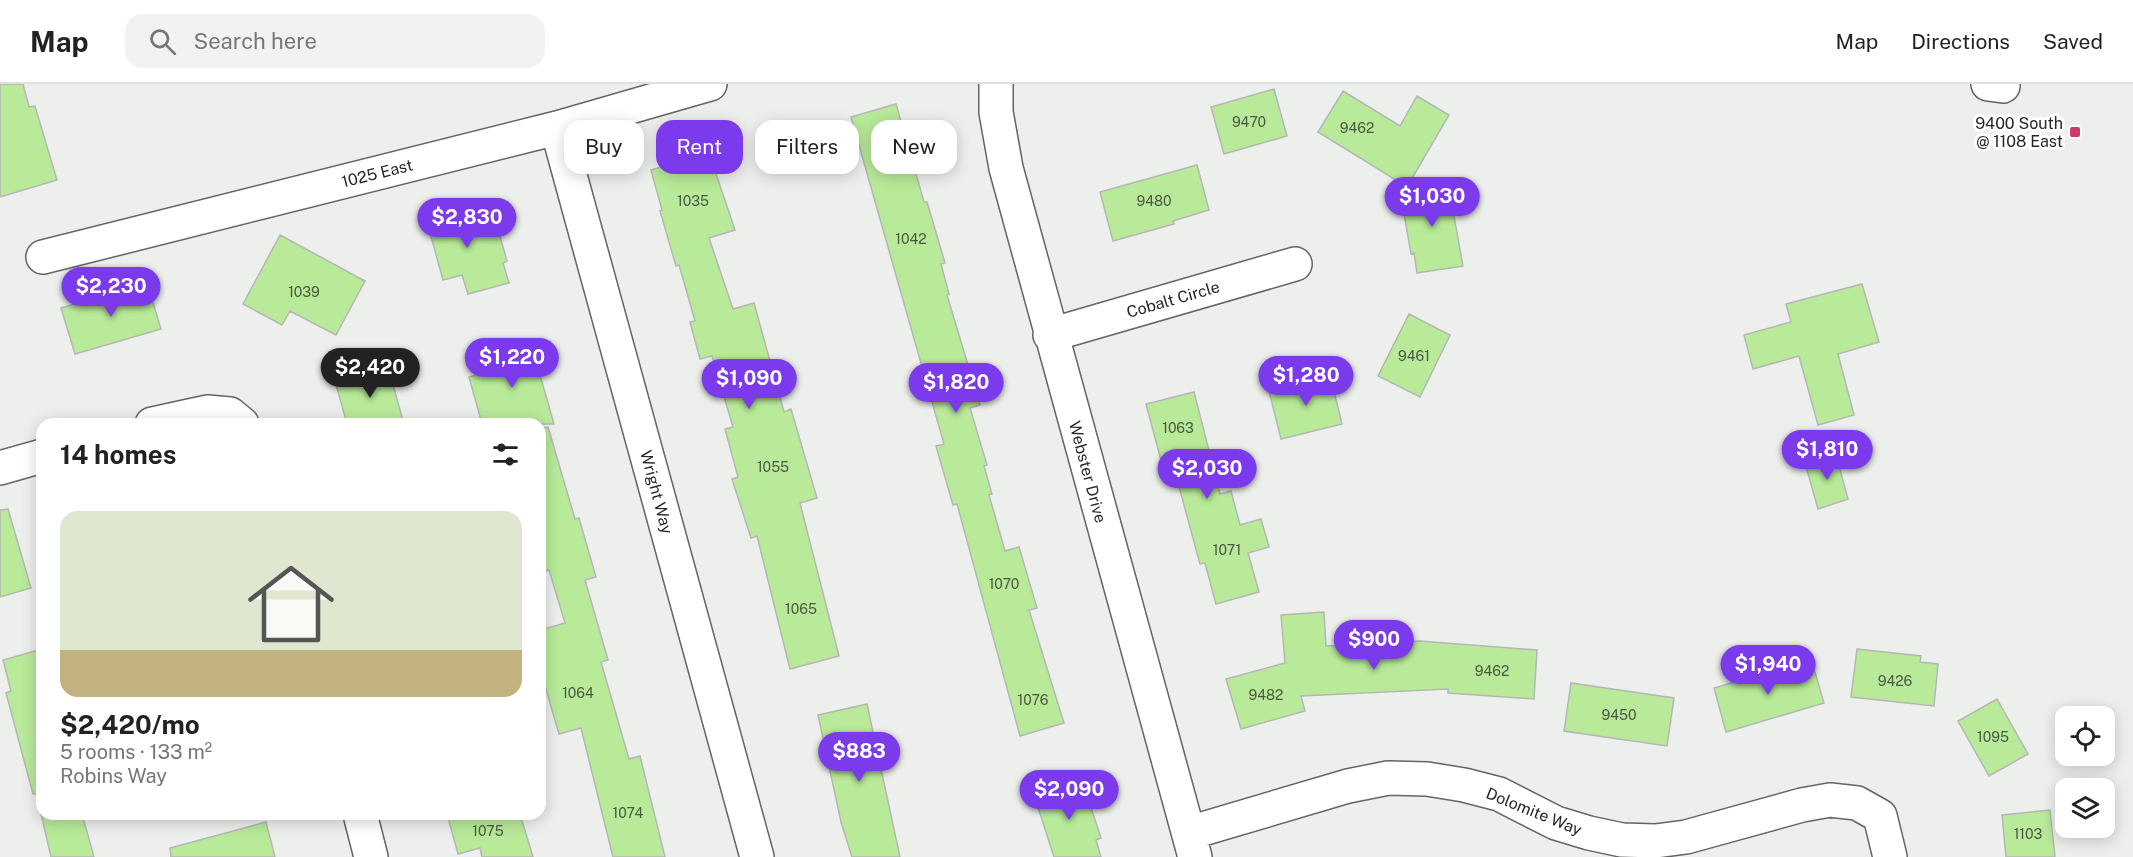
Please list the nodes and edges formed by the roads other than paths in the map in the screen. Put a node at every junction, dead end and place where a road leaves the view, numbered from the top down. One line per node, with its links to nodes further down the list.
1 (710, 84): 3 (street, 1025 East)
2 (996, 84): 6 (street, Webster Drive)
3 (557, 128): 4 (street, 1025 East); 14 (street, Wright Way)
4 (43, 257)
5 (1295, 264): 6 (street, Cobalt Circle)
6 (1050, 335): 12 (street, Webster Drive)
7 (180, 418): 8 (street)
8 (232, 418)
9 (36, 458): 10 (street)
10 (0, 468)
11 (362, 820): 13 (street)
12 (1192, 845): 15 (street, Dolomite Way)
13 (371, 857)
14 (757, 857)
15 (1890, 857)

